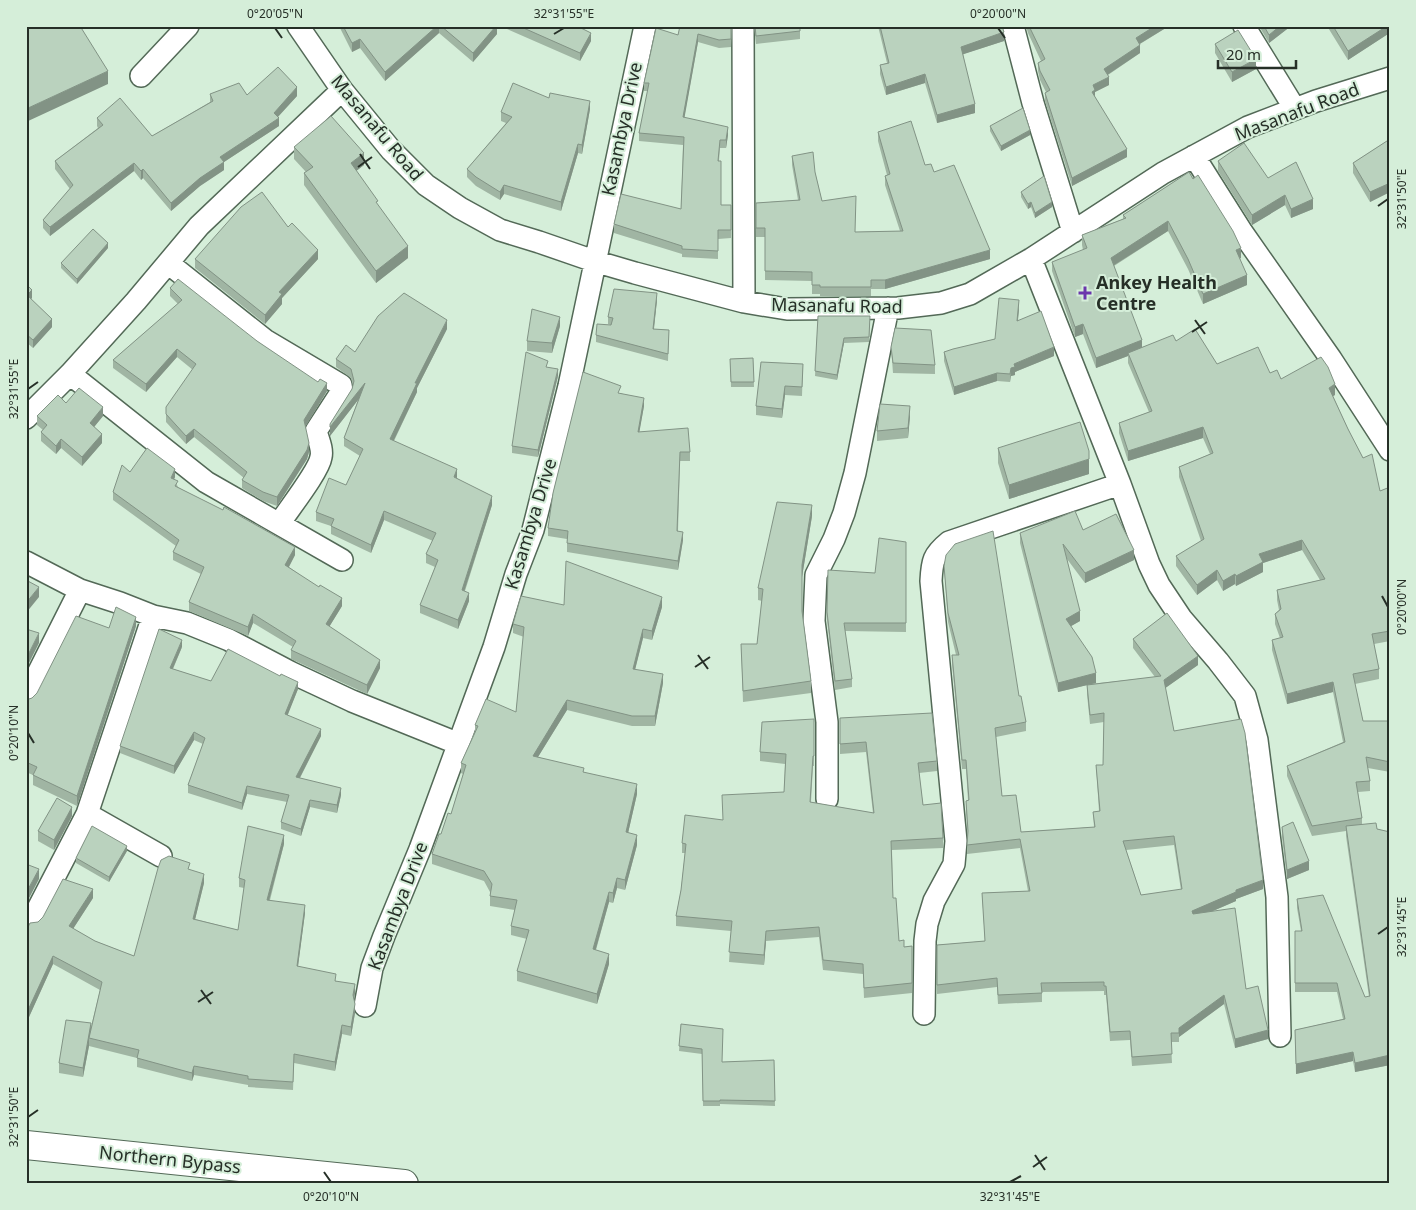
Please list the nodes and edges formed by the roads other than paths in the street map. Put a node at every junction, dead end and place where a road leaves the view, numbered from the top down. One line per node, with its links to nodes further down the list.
1 (188, 26): 7 (street)
2 (298, 26): 9 (street, Masanafu Road)
3 (645, 26): 14 (street, Kasambya Drive)
4 (743, 26): 16 (street)
5 (1013, 26): 12 (street)
6 (1244, 26): 10 (street)
7 (142, 76)
8 (1390, 78): 10 (street, Masanafu Road)
9 (342, 90): 14 (street, Masanafu Road); 15 (street)
10 (1295, 109): 11 (street, Masanafu Road)
11 (1194, 156): 12 (street, Masanafu Road); 20 (street)
12 (1073, 232): 13 (street, Masanafu Road)
13 (1031, 259): 17 (street, Masanafu Road); 21 (street)
14 (594, 261): 16 (street, Masanafu Road); 28 (street, Kasambya Drive)
15 (168, 263): 18 (street); 22 (street)
16 (744, 302): 17 (street, Masanafu Road)
17 (888, 308): 29 (street)
18 (70, 374): 19 (street); 22 (street)
19 (26, 418)
20 (1390, 450)
21 (1120, 484): 34 (street); 35 (street)
22 (280, 524): 23 (street)
23 (342, 560)
24 (26, 562): 25 (street)
25 (80, 590): 26 (street); 27 (street)
26 (153, 616): 28 (street); 30 (street)
27 (26, 697)
28 (458, 744): 33 (street, Kasambya Drive)
29 (827, 799)
30 (87, 814): 31 (street); 32 (street)
31 (161, 856)
32 (32, 920)
33 (365, 1006)
34 (924, 1014)
35 (1280, 1036)
36 (26, 1145): 37 (highway, Northern Bypass)
37 (404, 1184)

